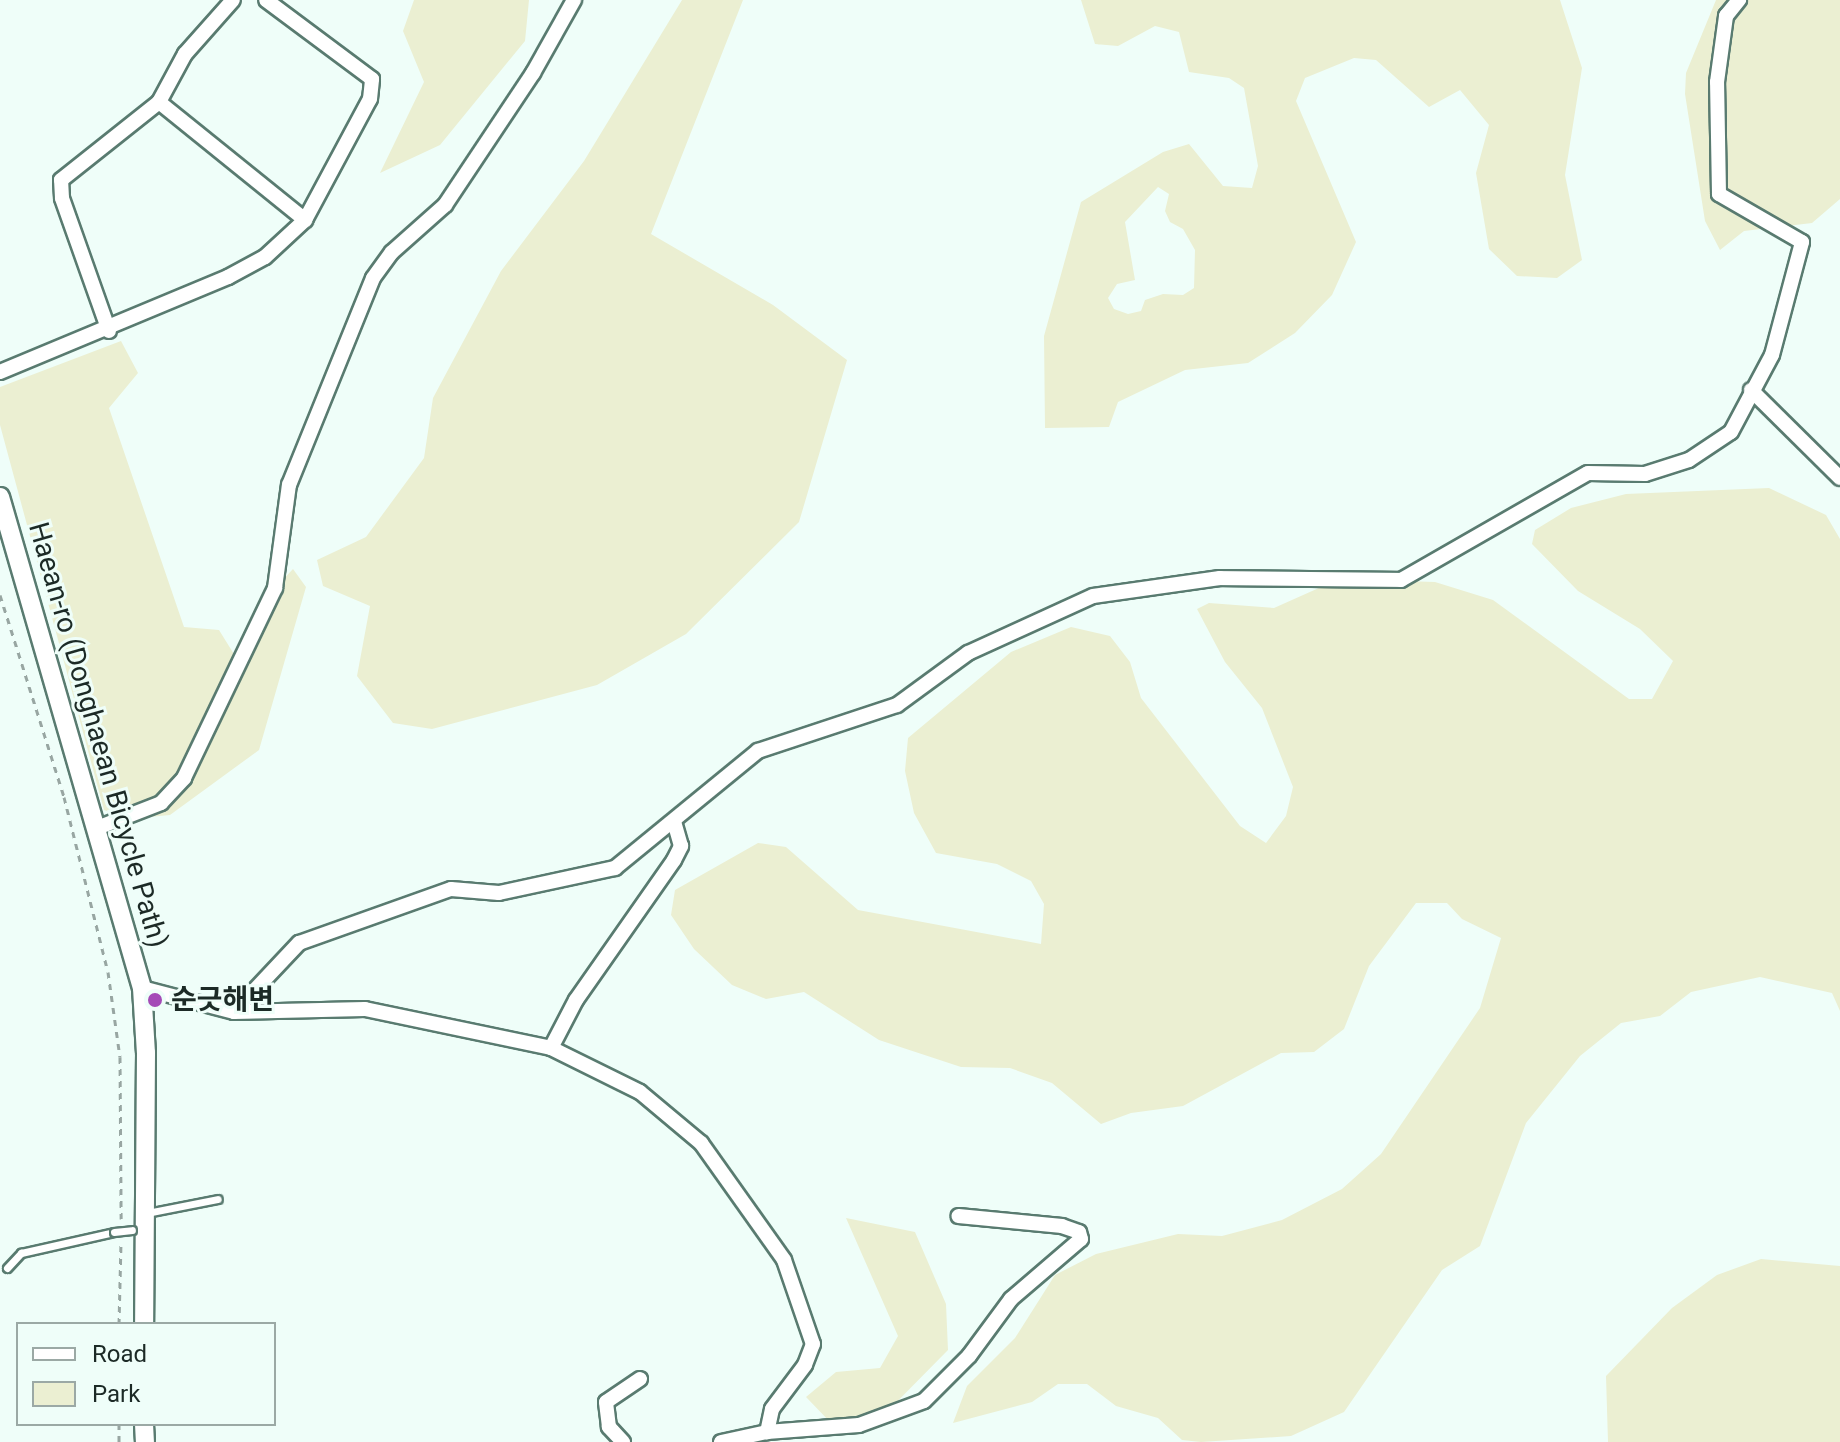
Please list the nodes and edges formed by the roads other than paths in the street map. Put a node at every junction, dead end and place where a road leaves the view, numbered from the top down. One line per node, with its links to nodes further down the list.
1 (233, 0): 5 (street)
2 (266, 0): 6 (street)
3 (574, 0): 13 (street)
4 (1739, 0): 9 (street)
5 (159, 102): 6 (street); 7 (street)
6 (305, 220): 7 (street)
7 (109, 331): 8 (street)
8 (0, 372)
9 (1751, 390): 10 (street); 12 (street)
10 (1840, 478)
11 (0, 497): 13 (street, Haean-ro (Donghaean Bicycle Path))
12 (674, 822): 15 (street); 16 (street)
13 (97, 828): 14 (street, Haean-ro (Donghaean Bicycle Path))
14 (142, 988): 15 (street); 19 (street, Haean-ro (Donghaean Bicycle Path))
15 (234, 1012): 16 (street)
16 (551, 1048): 23 (street)
17 (218, 1199): 19 (lane)
18 (958, 1216): 23 (street)
19 (140, 1224): 20 (lane, bridge); 21 (street, Haean-ro (Donghaean Bicycle Path))
20 (7, 1268)
21 (144, 1322)
22 (640, 1379): 24 (street)
23 (767, 1432): 25 (street)
24 (615, 1441)
25 (721, 1442)

